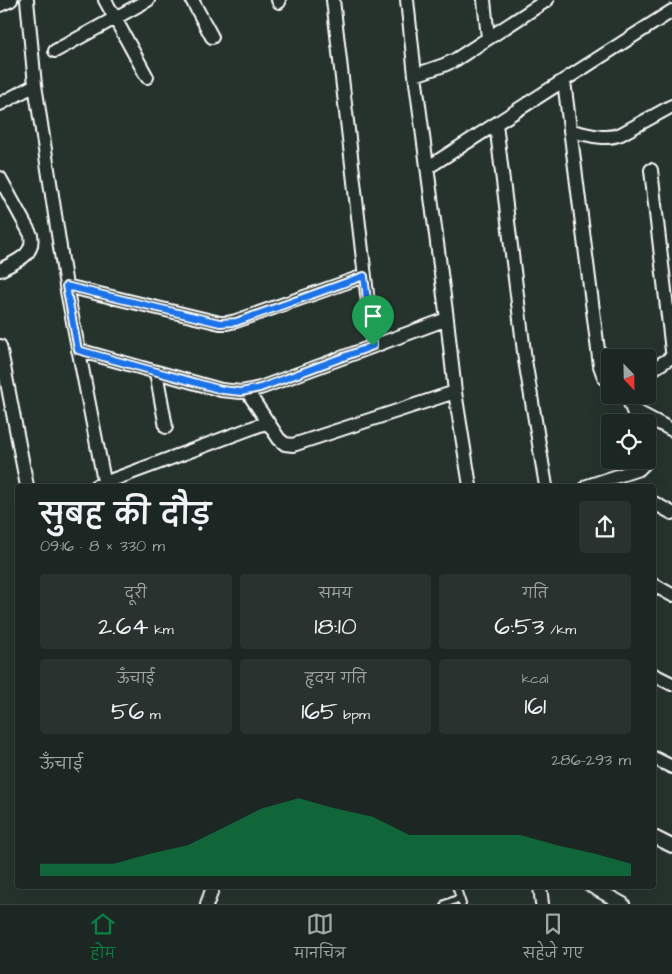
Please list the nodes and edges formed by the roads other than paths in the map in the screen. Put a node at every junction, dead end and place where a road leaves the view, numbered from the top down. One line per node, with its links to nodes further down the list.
1 (11, 0): 10 (street)
2 (27, 0): 19 (street)
3 (105, 0): 12 (street)
4 (148, 0): 12 (street)
5 (192, 0): 13 (street)
6 (333, 0): 30 (street)
7 (407, 0): 16 (street)
8 (484, 0): 14 (street)
9 (547, 0): 14 (street)
10 (0, 5)
11 (672, 12): 18 (street)
12 (115, 18): 15 (street); 17 (street)
13 (212, 37)
14 (488, 38): 16 (street)
15 (55, 51)
16 (416, 75): 24 (street)
17 (147, 77)
18 (564, 81): 22 (street); 23 (street)
19 (35, 85): 20 (street); 31 (street)
20 (0, 104)
21 (672, 106): 23 (street)
22 (496, 124): 24 (street); 55 (street)
23 (570, 130): 39 (street)
24 (427, 168): 32 (street)
25 (651, 170): 28 (street)
26 (0, 178): 29 (street)
27 (672, 235): 28 (street)
28 (658, 236): 36 (street)
29 (0, 270)
30 (364, 276): 31 (street); 34 (street)
31 (66, 286): 35 (street)
32 (447, 319): 34 (street); 42 (street)
33 (0, 346): 51 (street)
34 (373, 346): 41 (street)
35 (78, 350): 40 (street); 52 (street)
36 (672, 351)
37 (672, 358): 38 (street)
38 (656, 367)
39 (601, 369)
40 (156, 372): 41 (street); 47 (street)
41 (247, 391): 46 (street)
42 (455, 392): 46 (street); 54 (street)
43 (631, 404): 44 (street)
44 (632, 409): 45 (street); 48 (street)
45 (634, 414)
46 (268, 422): 53 (street)
47 (166, 427)
48 (672, 430)
49 (639, 469): 50 (street)
50 (609, 479): 56 (street); 57 (street)
51 (26, 484)
52 (102, 484)
53 (105, 484)
54 (470, 484)
55 (546, 484)
56 (593, 484)
57 (619, 484)
58 (656, 504): 59 (street)
59 (672, 513)
60 (656, 586): 61 (street)
61 (672, 595)
62 (656, 676): 63 (street)
63 (672, 684)
64 (656, 759): 65 (street)
65 (672, 767)
66 (656, 838): 67 (street)
67 (672, 846)
68 (212, 889): 74 (street)
69 (457, 889): 72 (lane)
70 (540, 889): 76 (street)
71 (595, 889): 73 (street)
72 (461, 901): 75 (lane)
73 (611, 901): 77 (street)
74 (207, 904)
75 (445, 904)
76 (542, 904)
77 (623, 904)

